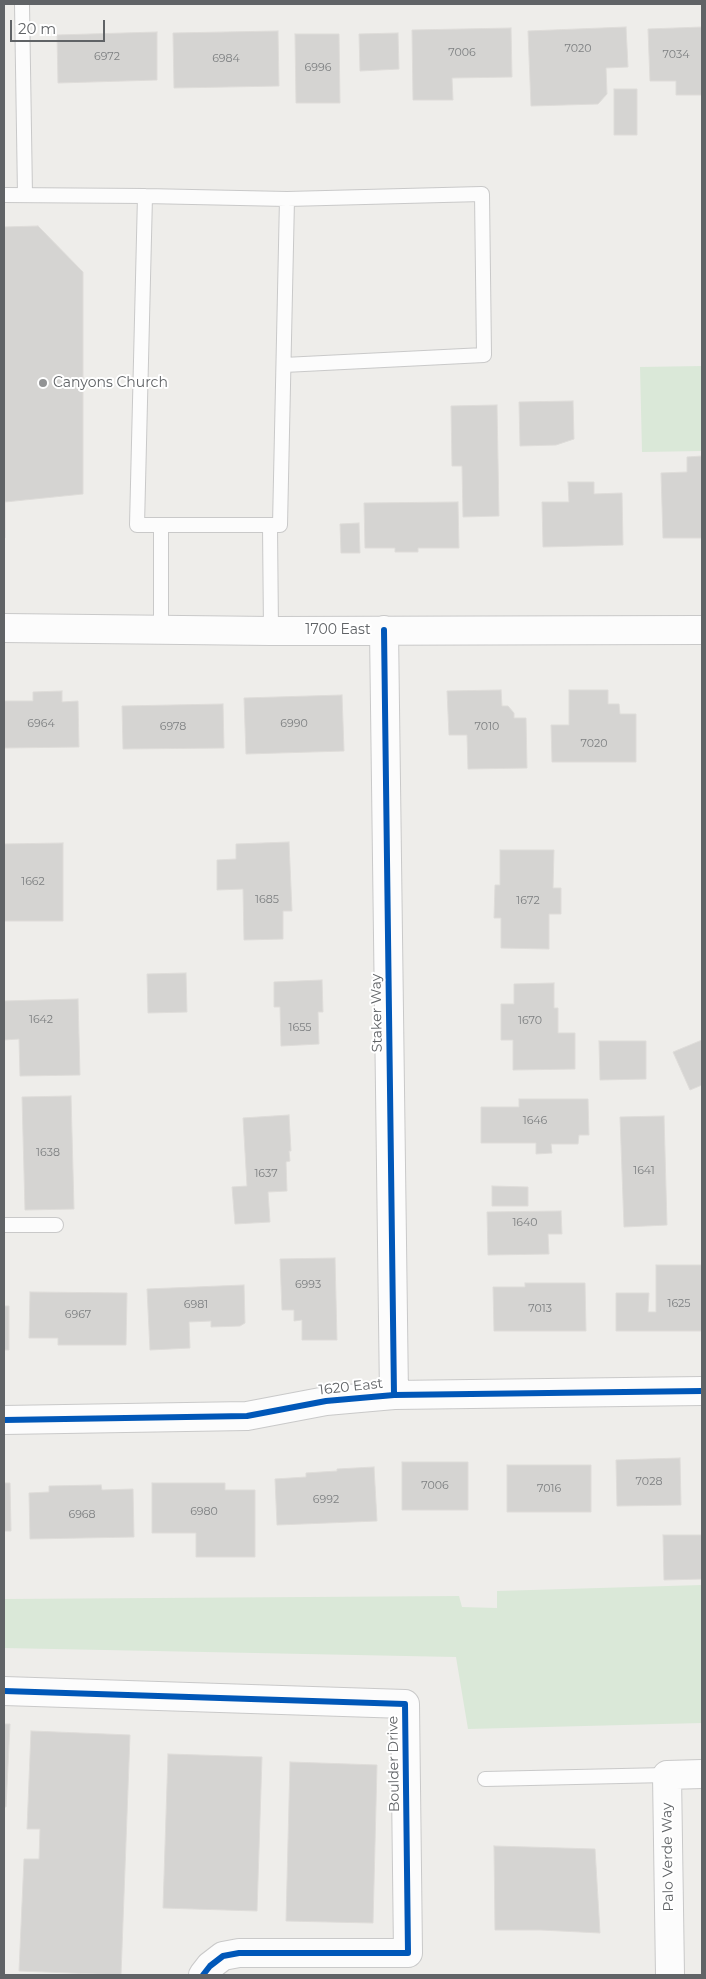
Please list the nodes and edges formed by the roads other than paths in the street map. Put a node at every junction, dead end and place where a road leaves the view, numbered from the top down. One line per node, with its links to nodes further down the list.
1 (22, 4): 3 (lane)
2 (4, 195): 3 (lane)
3 (25, 195): 4 (lane)
4 (145, 196): 5 (lane); 7 (lane)
5 (287, 199): 6 (lane); 6 (lane)
6 (284, 365): 8 (lane)
7 (161, 526): 8 (lane); 10 (lane)
8 (270, 526): 13 (lane)
9 (4, 628): 10 (street, 1700 East)
10 (161, 630): 13 (street, 1700 East)
11 (384, 630): 12 (street, 1700 East); 13 (street, 1700 East); 17 (street, Staker Way)
12 (702, 630)
13 (270, 631)
14 (4, 1225): 15 (lane)
15 (56, 1225)
16 (702, 1391): 17 (street, 1620 East)
17 (394, 1395): 18 (street, 1620 East)
18 (4, 1420)
19 (4, 1691): 23 (street, Boulder Drive)
20 (702, 1774): 21 (street)
21 (666, 1775): 22 (lane); 24 (street, Palo Verde Way)
22 (485, 1779)
23 (203, 1975)
24 (670, 1975)

